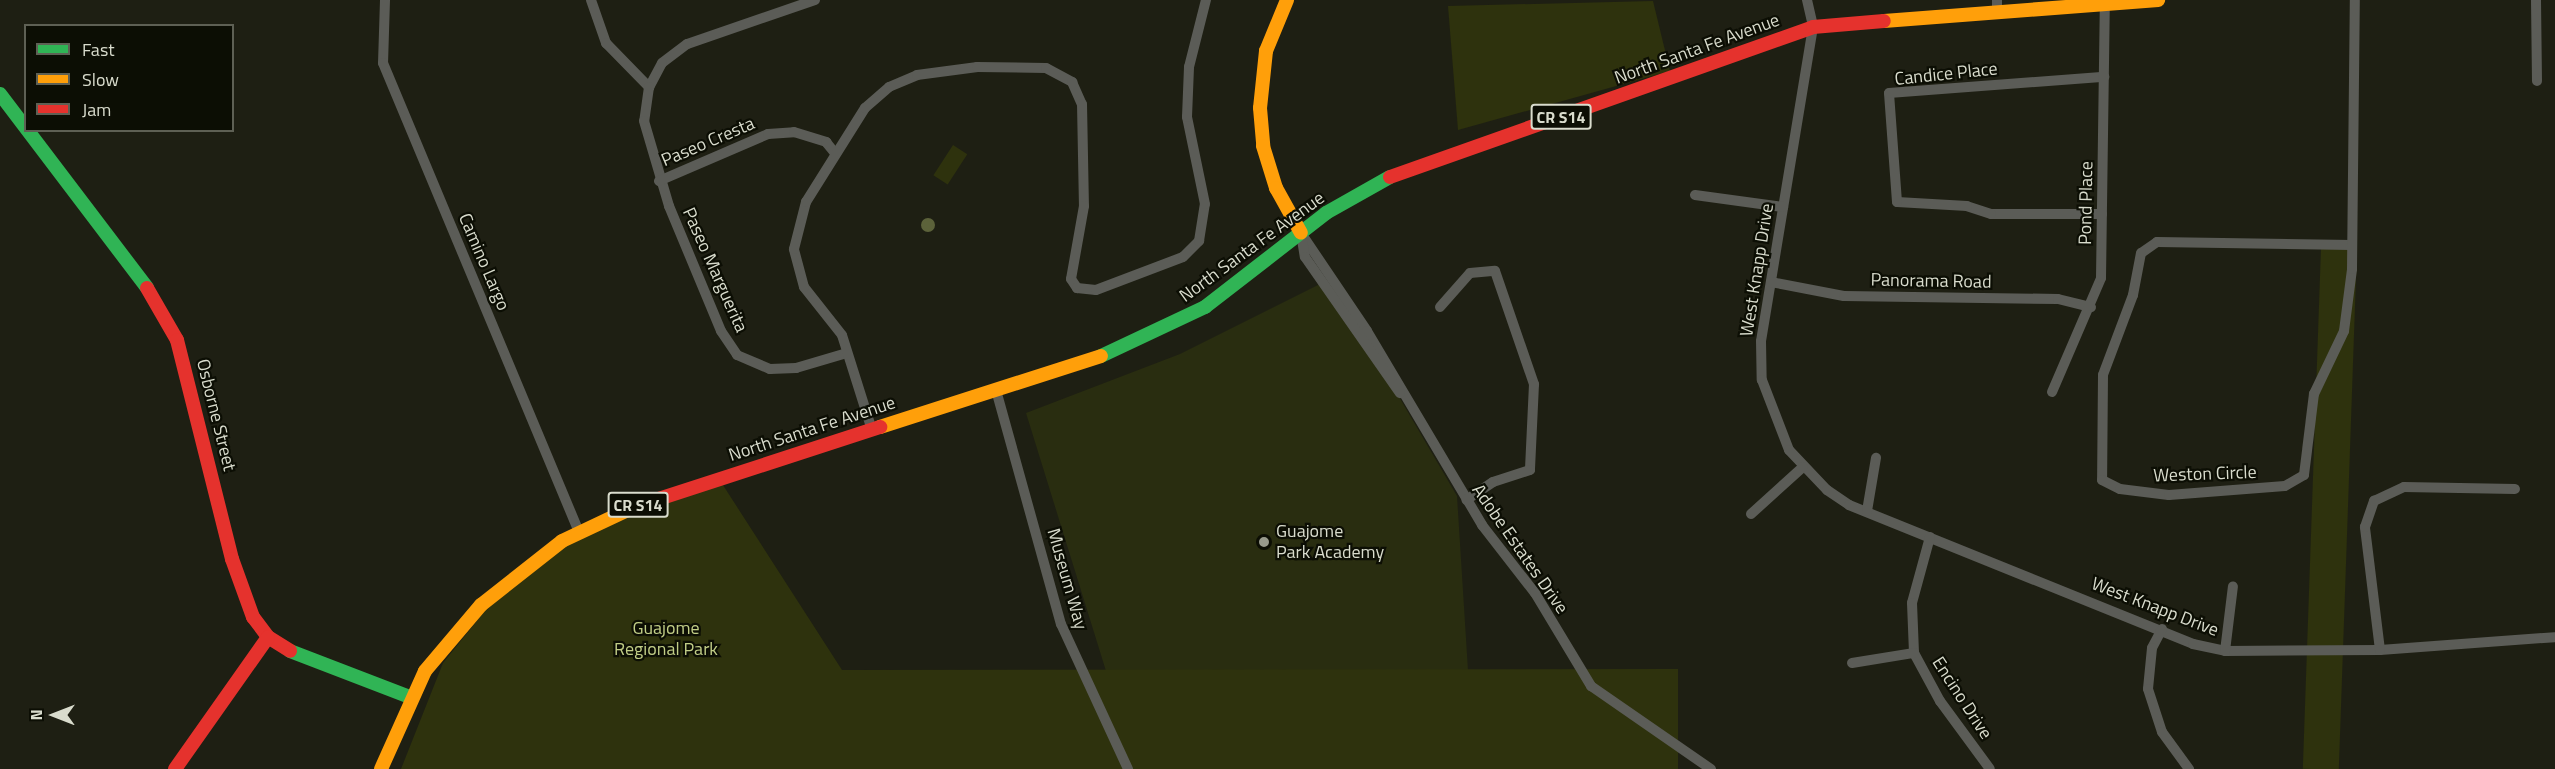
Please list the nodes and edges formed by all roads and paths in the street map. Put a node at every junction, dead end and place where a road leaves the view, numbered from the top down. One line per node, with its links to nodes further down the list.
1 (385, 0): 39 (street, Camino Largo)
2 (591, 0): 15 (street)
3 (815, 0): 15 (street, Paseo Marguerita)
4 (1206, 0): 19 (street)
5 (1287, 0): 24 (main road)
6 (1807, 0): 12 (street)
7 (2158, 0): 10 (main road, North Santa Fe Avenue / CR S14)
8 (2355, 0): 25 (street, Weston Circle)
9 (2536, 0): 14 (street)
10 (2105, 4): 11 (main road, North Santa Fe Avenue / CR S14); 13 (street, Pond Place)
11 (1997, 5): 12 (main road, North Santa Fe Avenue / CR S14)
12 (1813, 27): 22 (street, West Knapp Drive); 24 (main road, North Santa Fe Avenue / CR S14)
13 (2104, 76): 23 (street, Pond Place); 23 (street, Candice Place)
14 (2537, 81)
15 (649, 87): 20 (street, Paseo Marguerita)
16 (0, 94): 17 (main road, Osborne Street)
17 (24, 126)
18 (29, 132): 43 (main road, Osborne Street)
19 (835, 153): 20 (street, Paseo Cresta); 29 (street)
20 (659, 181): 29 (street, Paseo Marguerita)
21 (1695, 195): 22 (street)
22 (1783, 207): 26 (street, West Knapp Drive)
23 (2102, 214): 28 (street, Pond Place)
24 (1301, 233): 30 (main road, North Santa Fe Avenue / CR S14); 36 (street, Adobe Estates Drive)
25 (2352, 245): 25 (street, Weston Circle)
26 (1771, 282): 28 (street, Panorama Road); 34 (street, West Knapp Drive)
27 (1440, 307): 36 (street)
28 (2091, 307): 31 (street, Pond Place)
29 (847, 353): 32 (street)
30 (996, 390): 32 (main road, North Santa Fe Avenue / CR S14); 52 (street, Museum Way)
31 (2052, 392)
32 (871, 427): 39 (main road, North Santa Fe Avenue / CR S14)
33 (1876, 458): 37 (street)
34 (1803, 467): 37 (street, West Knapp Drive); 38 (street)
35 (2515, 489): 45 (street)
36 (1466, 500): 53 (street, Adobe Estates Drive)
37 (1867, 511): 40 (street, West Knapp Drive)
38 (1751, 513)
39 (579, 532): 49 (main road, North Santa Fe Avenue / CR S14)
40 (1930, 537): 42 (street, West Knapp Drive); 47 (street, Encino Drive)
41 (2233, 586): 46 (street)
42 (2162, 629): 46 (street, West Knapp Drive); 55 (street)
43 (268, 637): 49 (main road); 50 (main road)
44 (2555, 637): 45 (street, West Knapp Drive)
45 (2380, 650): 46 (street, West Knapp Drive)
46 (2225, 651)
47 (1914, 653): 48 (street); 54 (street, Encino Drive)
48 (1852, 663)
49 (410, 697): 51 (main road, North Santa Fe Avenue / CR S14)
50 (175, 769)
51 (381, 769)
52 (1128, 769)
53 (1711, 769)
54 (1990, 769)
55 (2189, 769)

